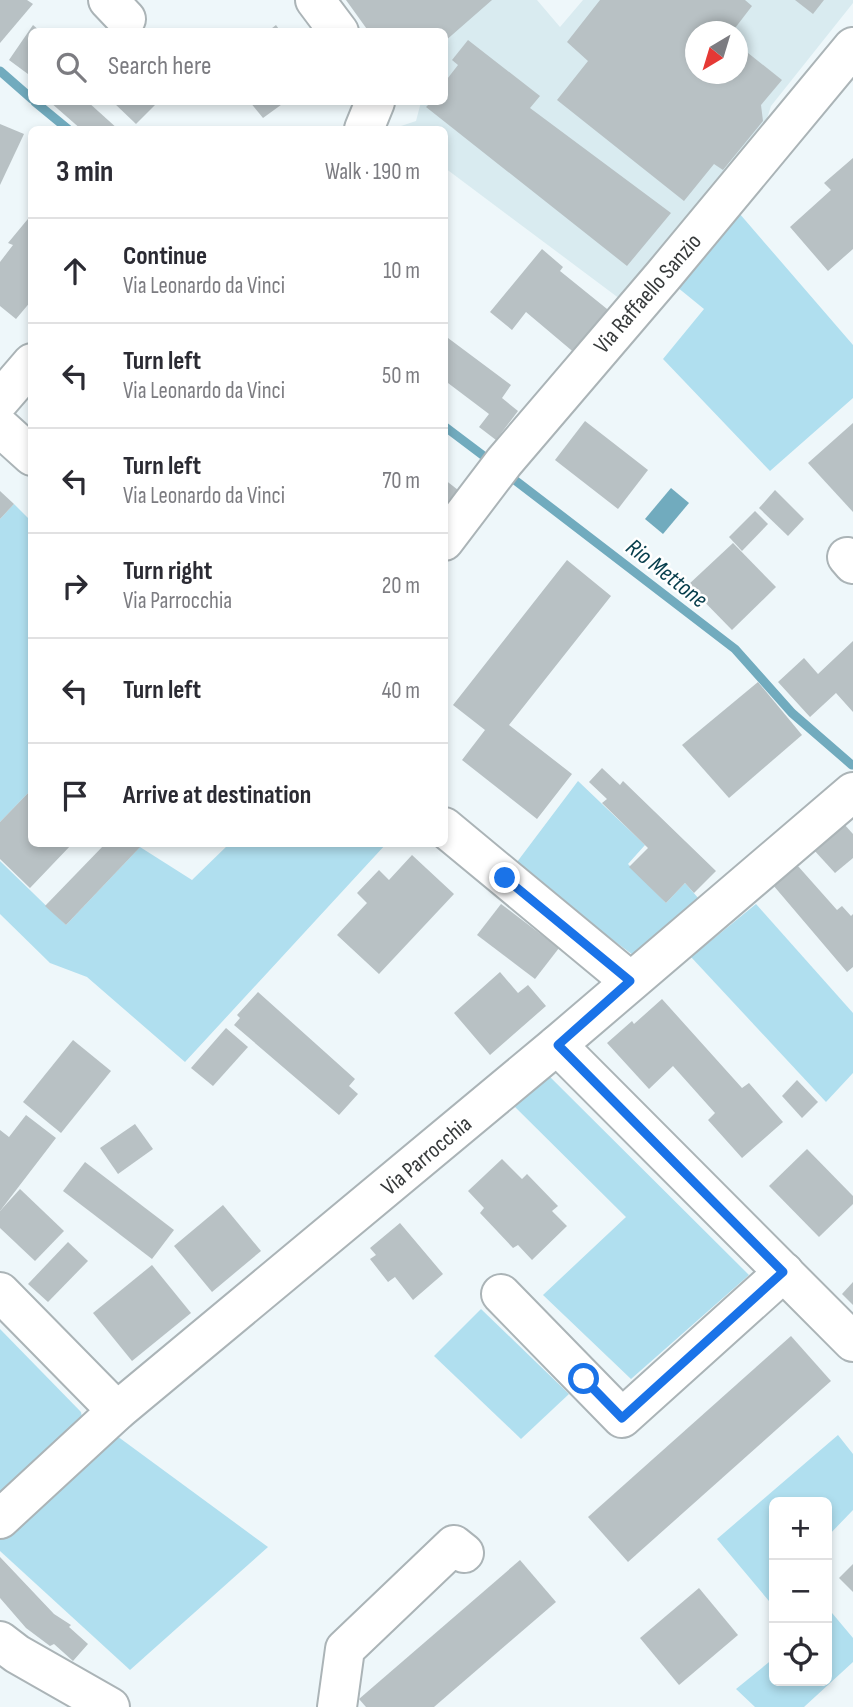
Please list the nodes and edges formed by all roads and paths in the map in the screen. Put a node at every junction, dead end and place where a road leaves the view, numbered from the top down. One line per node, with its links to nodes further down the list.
1 (315, 0): 2 (street)
2 (336, 28)
3 (853, 47): 10 (street, Via Raffaello Sanzio)
4 (373, 105): 5 (street)
5 (365, 126)
6 (28, 368): 7 (street)
7 (0, 400)
8 (0, 427): 9 (street)
9 (28, 452)
10 (448, 536)
11 (853, 792): 13 (street, Via Parrocchia)
12 (448, 830): 13 (street)
13 (630, 981): 14 (street, Via Parrocchia)
14 (558, 1045): 15 (street); 19 (street, Via Parrocchia)
15 (783, 1272): 17 (street); 18 (street)
16 (0, 1292): 19 (street)
17 (501, 1294)
18 (853, 1342)
19 (117, 1412): 20 (street, Via Parrocchia)
20 (0, 1519)
21 (464, 1553): 24 (street)
22 (0, 1641): 23 (street)
23 (110, 1707)
24 (337, 1707)

